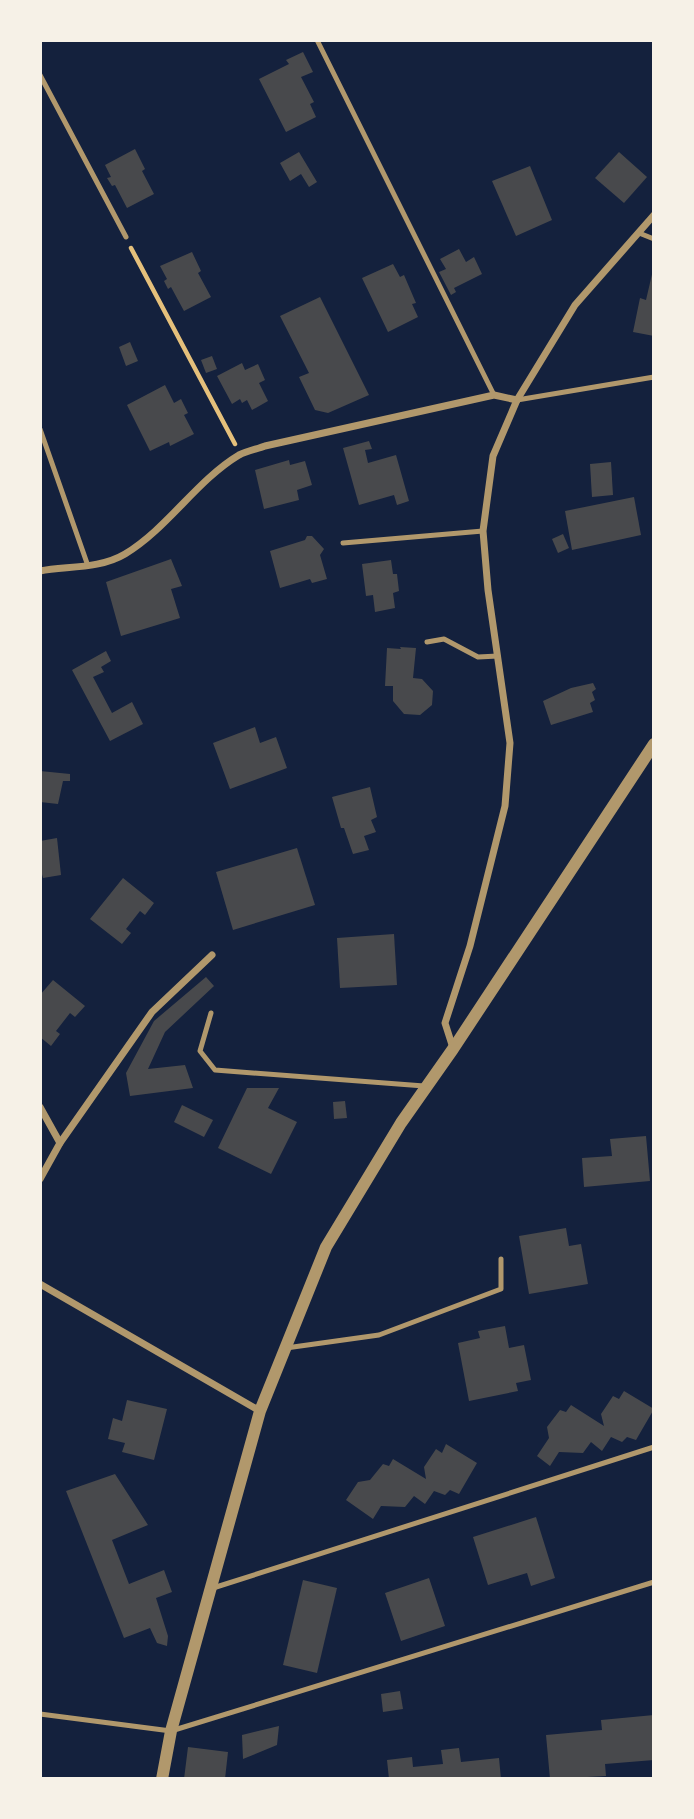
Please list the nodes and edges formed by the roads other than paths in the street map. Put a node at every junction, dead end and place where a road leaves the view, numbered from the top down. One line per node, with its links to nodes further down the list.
1 (317, 40): 8 (lane)
2 (40, 75): 5 (lane)
3 (654, 215): 4 (street)
4 (639, 233): 6 (lane); 9 (street)
5 (126, 237)
6 (654, 239)
7 (654, 377): 9 (lane)
8 (494, 395): 9 (street); 13 (street)
9 (517, 400): 11 (street)
10 (40, 429): 13 (lane)
11 (483, 531): 12 (lane); 16 (street)
12 (343, 543)
13 (88, 566): 14 (street)
14 (40, 571)
15 (427, 642): 16 (lane)
16 (498, 656): 20 (street)
17 (652, 751): 20 (street)
18 (212, 956): 23 (street)
19 (211, 1013): 21 (lane)
20 (453, 1049): 21 (street)
21 (426, 1086): 27 (street)
22 (40, 1107): 23 (street)
23 (60, 1143): 24 (street)
24 (40, 1178)
25 (501, 1259): 27 (lane)
26 (40, 1284): 28 (street)
27 (286, 1348): 28 (street)
28 (260, 1411): 31 (street)
29 (654, 1447): 31 (lane)
30 (654, 1582): 33 (lane)
31 (210, 1589): 33 (street)
32 (40, 1714): 33 (lane)
33 (171, 1731): 34 (street)
34 (162, 1779)

